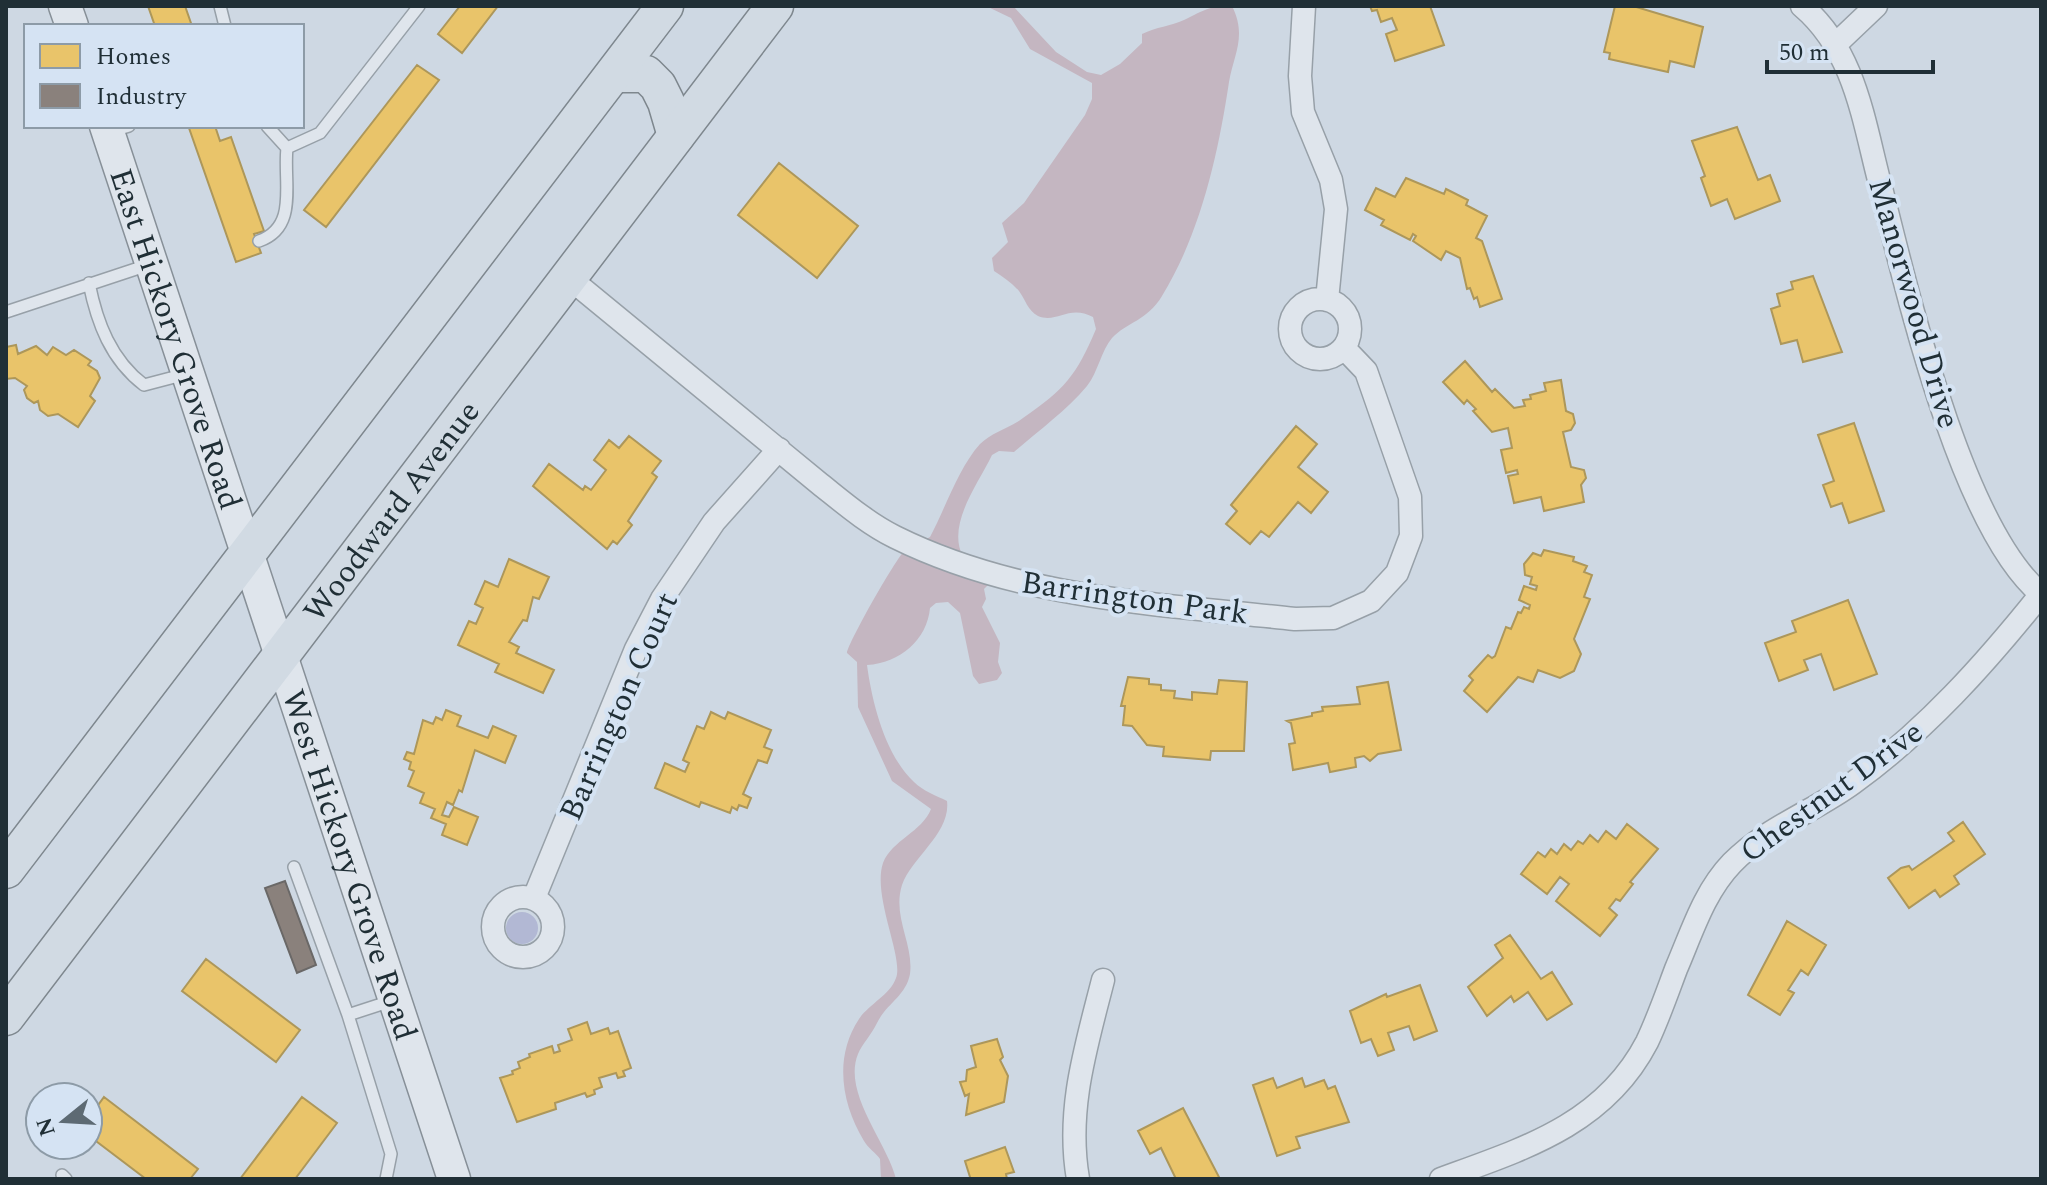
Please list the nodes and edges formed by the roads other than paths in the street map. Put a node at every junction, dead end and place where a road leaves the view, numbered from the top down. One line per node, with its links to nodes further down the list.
1 (419, 6): 12 (lane)
2 (665, 6): 8 (main road)
3 (775, 6): 11 (main road, Woodward Avenue)
4 (1304, 6): 17 (street)
5 (1802, 6): 7 (street, Manorwood Drive)
6 (1876, 6): 7 (street)
7 (1836, 44): 23 (street, Manorwood Drive)
8 (614, 74): 11 (main road); 22 (main road)
9 (114, 128): 14 (street, East Hickory Grove Road)
10 (269, 128): 12 (lane)
11 (676, 136): 15 (main road, Woodward Avenue)
12 (287, 148): 13 (lane)
13 (259, 241)
14 (152, 264): 16 (lane); 20 (street, East Hickory Grove Road)
15 (568, 277): 21 (street, Barrington Park); 24 (main road, Woodward Avenue)
16 (89, 283): 18 (lane); 20 (lane)
17 (1327, 300): 19 (street); 19 (street)
18 (6, 312)
19 (1344, 348): 21 (street, Barrington Park)
20 (189, 373): 22 (street, East Hickory Grove Road)
21 (779, 449): 27 (street, Barrington Court)
22 (248, 552): 24 (street, West Hickory Grove Road); 26 (main road)
23 (2041, 594): 35 (street, Chestnut Drive)
24 (281, 655): 29 (street, West Hickory Grove Road); 31 (main road, Woodward Avenue)
25 (294, 867): 30 (lane)
26 (6, 870)
27 (534, 898)
28 (1103, 980): 34 (street)
29 (395, 999): 30 (lane); 33 (street, West Hickory Grove Road)
30 (348, 1015): 32 (lane)
31 (6, 1017)
32 (386, 1179)
33 (454, 1179)
34 (1078, 1179)
35 (1441, 1179)

